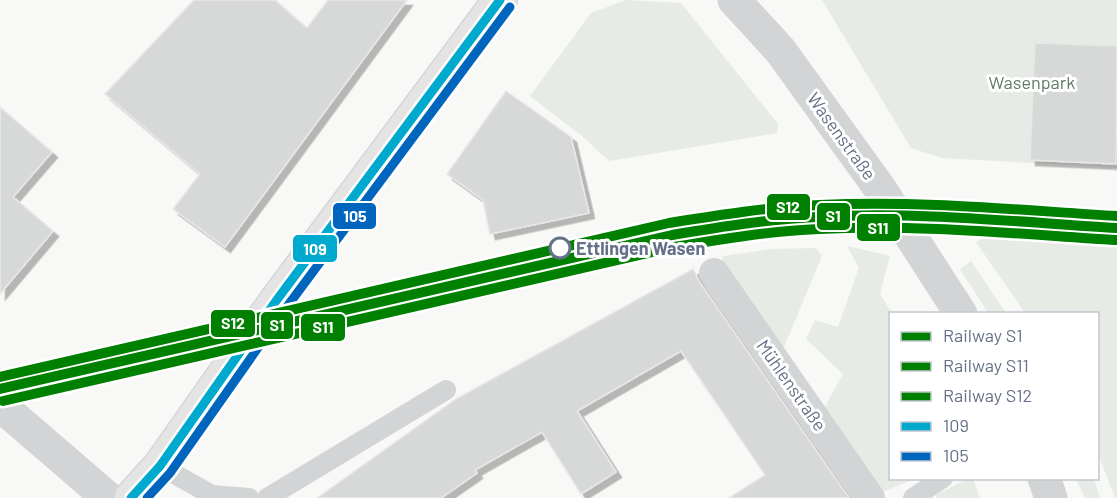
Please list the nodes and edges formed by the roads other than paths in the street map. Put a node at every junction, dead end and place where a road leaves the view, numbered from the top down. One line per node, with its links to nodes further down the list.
1 (734, 0): 4 (street, Wasenstraße)
2 (758, 0): 4 (street, Wasenstraße)
3 (502, 2): 9 (main road)
4 (780, 51): 6 (street, Wasenstraße)
5 (714, 273): 16 (street, Mühlenstraße)
6 (960, 312)
7 (446, 390): 15 (lane)
8 (0, 405): 12 (street)
9 (160, 466): 13 (main road); 14 (lane)
10 (940, 480): 17 (lane)
11 (1045, 480): 18 (street)
12 (108, 498)
13 (131, 498)
14 (249, 498)
15 (267, 498)
16 (870, 498)
17 (913, 498)
18 (1052, 498)

